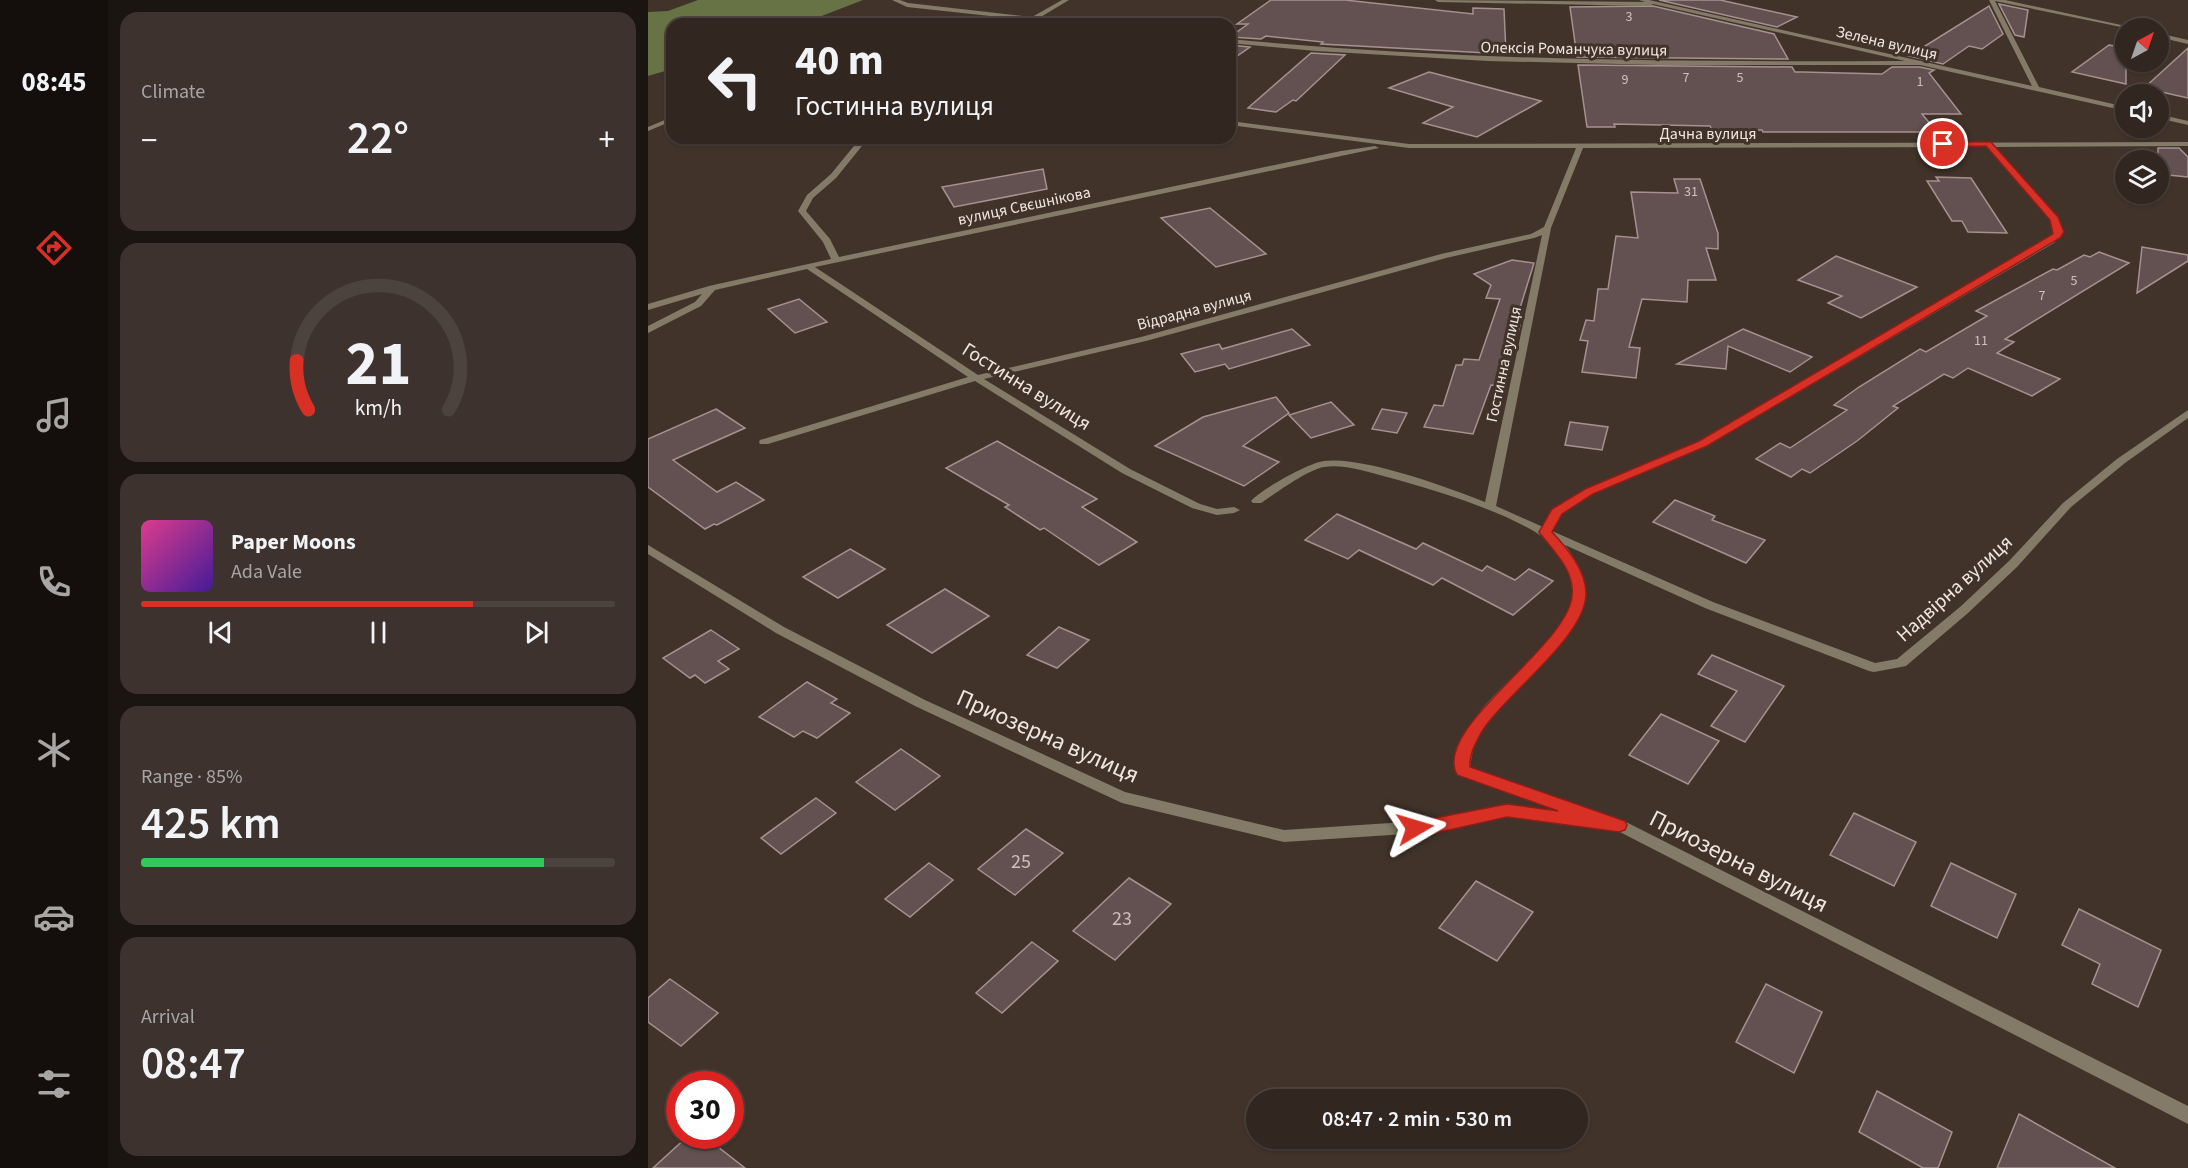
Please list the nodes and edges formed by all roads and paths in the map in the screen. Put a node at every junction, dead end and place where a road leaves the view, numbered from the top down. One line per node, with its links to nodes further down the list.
1 (895, 0): 7 (street)
2 (1066, 0): 8 (street)
3 (1438, 0): 6 (street)
4 (1642, 0): 6 (street, Зелена вулиця)
5 (1994, 0): 9 (street); 14 (street)
6 (1658, 4): 13 (street, Зелена вулиця)
7 (1023, 18)
8 (1034, 18)
9 (2115, 25)
10 (2169, 38): 12 (street)
11 (1236, 42): 13 (street, Олексія Романчука вулиця)
12 (2188, 42)
13 (1919, 63): 14 (street, Зелена вулиця)
14 (2036, 88): 15 (street, Зелена вулиця)
15 (2115, 106)
16 (2169, 119): 18 (street)
17 (666, 122): 20 (street)
18 (2188, 123)
19 (1236, 124): 24 (street, Дачна вулиця)
20 (648, 129)
21 (858, 144): 27 (street)
22 (1989, 144): 23 (street, Дачна вулиця); 25 (street, Дачна вулиця); 38 (street)
23 (2188, 144)
24 (1409, 146): 25 (street, Дачна вулиця); 27 (street, вулиця Свєшнікова)
25 (1580, 147): 26 (street)
26 (1547, 228): 32 (street, Відрадна вулиця); 36 (street, Гостинна вулиця)
27 (836, 260): 28 (street, вулиця Свєшнікова)
28 (809, 267): 29 (street, вулиця Свєшнікова); 32 (street, Гостинна вулиця)
29 (712, 288): 30 (street, вулиця Свєшнікова); 31 (street)
30 (648, 307)
31 (648, 330)
32 (976, 378): 34 (street, Відрадна вулиця); 37 (street, Гостинна вулиця)
33 (2188, 412): 38 (street, Надвірна вулиця)
34 (764, 442)
35 (1257, 501): 36 (street)
36 (1490, 506): 38 (street)
37 (1234, 510)
38 (1545, 532): 40 (street)
39 (648, 549): 40 (street, Приозерна вулиця)
40 (1619, 825): 41 (street, Приозерна вулиця)
41 (2188, 1115)

